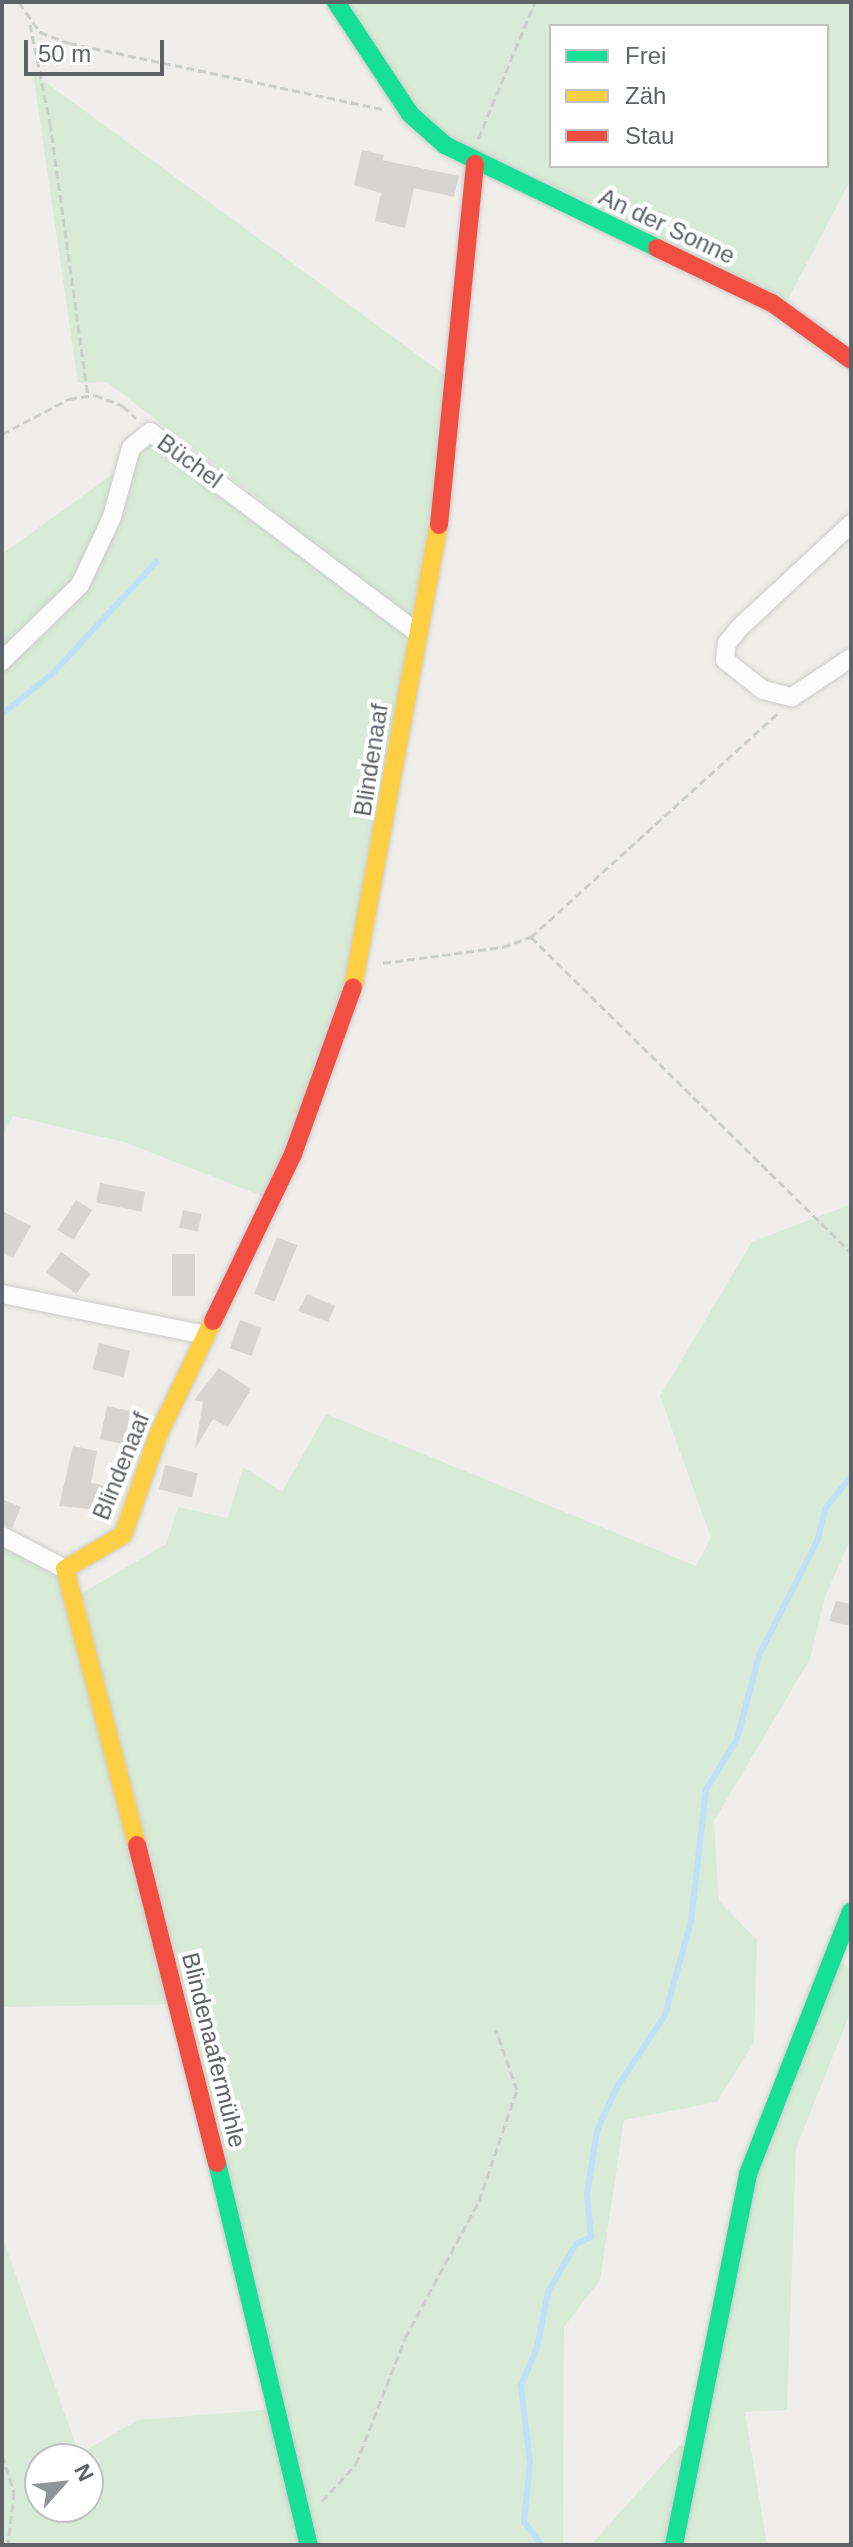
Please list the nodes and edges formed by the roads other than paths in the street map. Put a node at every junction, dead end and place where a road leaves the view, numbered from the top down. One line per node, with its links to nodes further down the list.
1 (336, 2): 2 (street, An der Sonne)
2 (472, 162): 3 (street, An der Sonne); 5 (street, Blindenaaf)
3 (851, 360)
4 (851, 524): 6 (street)
5 (416, 632): 7 (street, Büchel); 9 (street, Blindenaaf)
6 (851, 658)
7 (2, 661)
8 (2, 1294): 9 (street)
9 (205, 1335): 11 (street, Blindenaaf)
10 (2, 1536): 11 (street)
11 (65, 1569): 13 (street, Blindenaafermühle)
12 (851, 1911): 14 (street)
13 (309, 2545)
14 (674, 2545)

